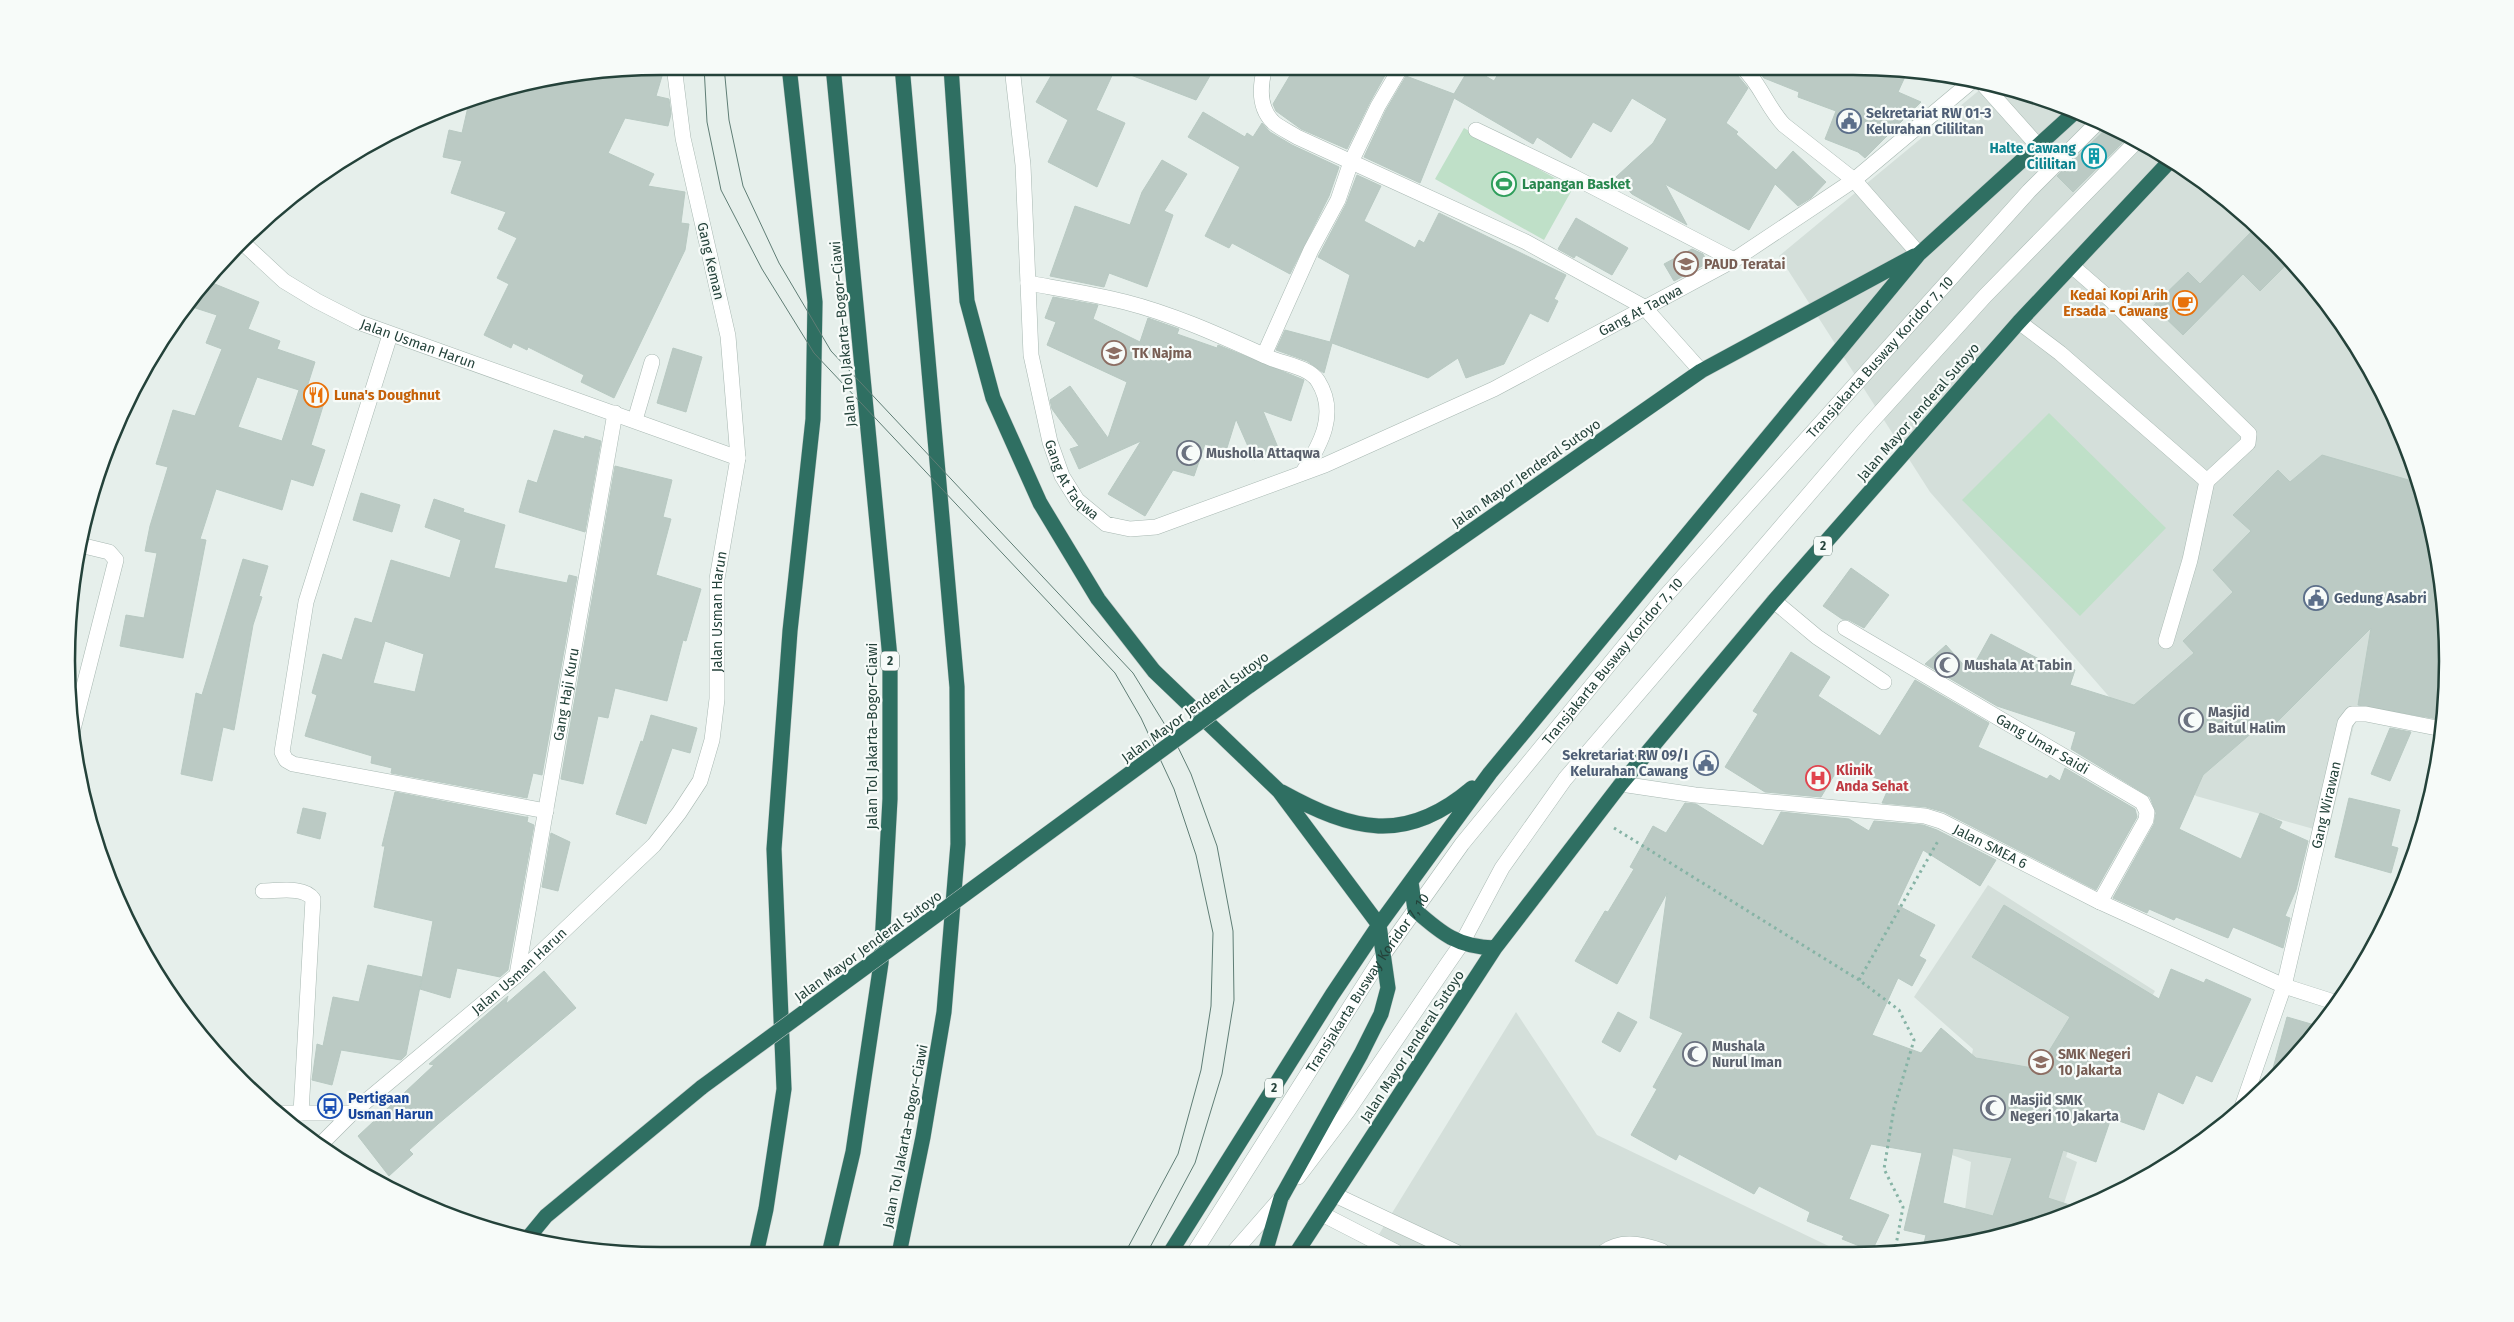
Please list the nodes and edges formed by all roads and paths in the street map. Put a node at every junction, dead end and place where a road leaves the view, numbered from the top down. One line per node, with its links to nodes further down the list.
1 (675, 75): 33 (street, Gang Keman)
2 (790, 75): 71 (highway)
3 (835, 75): 72 (highway, Jalan Tol Jakarta–Bogor–Ciawi / 2)
4 (903, 75): 73 (highway, Jalan Tol Jakarta–Bogor–Ciawi)
5 (951, 75): 45 (highway)
6 (1013, 75): 24 (street, Gang At Taqwa)
7 (1262, 75): 17 (street)
8 (1396, 75): 17 (street)
9 (1751, 75): 19 (street)
10 (1966, 86): 19 (street, Gang At Taqwa)
11 (1990, 92): 16 (street)
12 (2070, 117): 16 (highway, Jalan Mayor Jenderal Sutoyo / 2)
13 (2093, 127): 52 (street, Transjakarta Busway Koridor 7, 10)
14 (1476, 130): 22 (street)
15 (2132, 146): 54 (street)
16 (2039, 147): 21 (highway, Jalan Mayor Jenderal Sutoyo / 2)
17 (1351, 162): 25 (street); 28 (street)
18 (2166, 166): 23 (highway, Jalan Mayor Jenderal Sutoyo / 2)
19 (1854, 180): 21 (street); 22 (street, Gang At Taqwa)
20 (247, 247): 27 (street, Jalan Usman Harun)
21 (1919, 254): 30 (highway, Jalan Mayor Jenderal Sutoyo); 43 (highway, Jalan Mayor Jenderal Sutoyo / 2)
22 (1734, 260): 25 (street, Gang At Taqwa)
23 (2072, 266): 26 (highway, Jalan Mayor Jenderal Sutoyo / 2); 35 (street)
24 (1028, 283): 28 (street); 34 (street, Gang At Taqwa)
25 (1644, 307): 30 (street); 34 (street, Gang At Taqwa)
26 (2019, 322): 35 (street); 37 (highway, Jalan Mayor Jenderal Sutoyo / 2)
27 (390, 335): 31 (street, Jalan Usman Harun); 46 (street)
28 (1264, 355): 34 (street)
29 (652, 362): 32 (street)
30 (1700, 371): 69 (highway, Jalan Mayor Jenderal Sutoyo, bridge)
31 (615, 413): 32 (street, Jalan Usman Harun); 46 (street, Gang Haji Kuru)
32 (634, 420): 33 (street, Jalan Usman Harun)
33 (738, 458): 57 (street, Jalan Usman Harun)
34 (1304, 472)
35 (2207, 481): 39 (street)
36 (86, 546): 41 (street)
37 (1774, 601): 40 (street); 44 (highway, Jalan Mayor Jenderal Sutoyo / 2)
38 (1845, 628): 51 (street, Gang Umar Saidi)
39 (2166, 641)
40 (1884, 682)
41 (77, 712)
42 (2435, 728): 59 (street, Gang Wirawan)
43 (1490, 773): 45 (highway); 49 (highway, Jalan Mayor Jenderal Sutoyo / 2)
44 (1621, 784): 47 (highway, Jalan Mayor Jenderal Sutoyo / 2); 48 (street, Jalan SMEA 6)
45 (1279, 791): 53 (highway)
46 (546, 811): 57 (street, Gang Haji Kuru)
47 (1596, 818): 55 (highway, Jalan Mayor Jenderal Sutoyo / 2); 58 (path)
48 (1948, 824): 51 (street, Jalan SMEA 6); 58 (path)
49 (1411, 882): 52 (highway); 53 (highway, Jalan Mayor Jenderal Sutoyo / 2)
50 (263, 891): 63 (street)
51 (2100, 902): 59 (street, Jalan SMEA 6)
52 (1414, 910): 54 (highway); 56 (street, Transjakarta Busway Koridor 7, 10)
53 (1379, 925): 56 (highway); 74 (highway, Jalan Mayor Jenderal Sutoyo / 2)
54 (1462, 943): 55 (highway); 67 (street)
55 (1495, 948): 66 (highway, Jalan Mayor Jenderal Sutoyo / 2)
56 (1384, 954): 67 (highway); 75 (street, Transjakarta Busway Koridor 7, 10)
57 (517, 974): 64 (street, Jalan Usman Harun)
58 (1859, 980): 70 (path)
59 (2284, 986): 60 (street, Jalan SMEA 6); 61 (street)
60 (2330, 1001)
61 (2246, 1095)
62 (288, 1113): 63 (street)
63 (301, 1113): 64 (street)
64 (352, 1113): 65 (street, Jalan Usman Harun)
65 (324, 1141)
66 (1335, 1196): 68 (highway, Jalan Mayor Jenderal Sutoyo / 2); 80 (street)
67 (1281, 1198): 76 (street); 77 (highway)
68 (1322, 1214): 78 (highway, Jalan Mayor Jenderal Sutoyo / 2); 79 (street)
69 (532, 1233)
70 (1898, 1245)
71 (758, 1247)
72 (831, 1247)
73 (900, 1247)
74 (1174, 1247)
75 (1198, 1247)
76 (1239, 1247)
77 (1267, 1247)
78 (1301, 1247)
79 (1386, 1247)
80 (1445, 1247)
81 (1612, 1247): 82 (street)
82 (1651, 1247)

